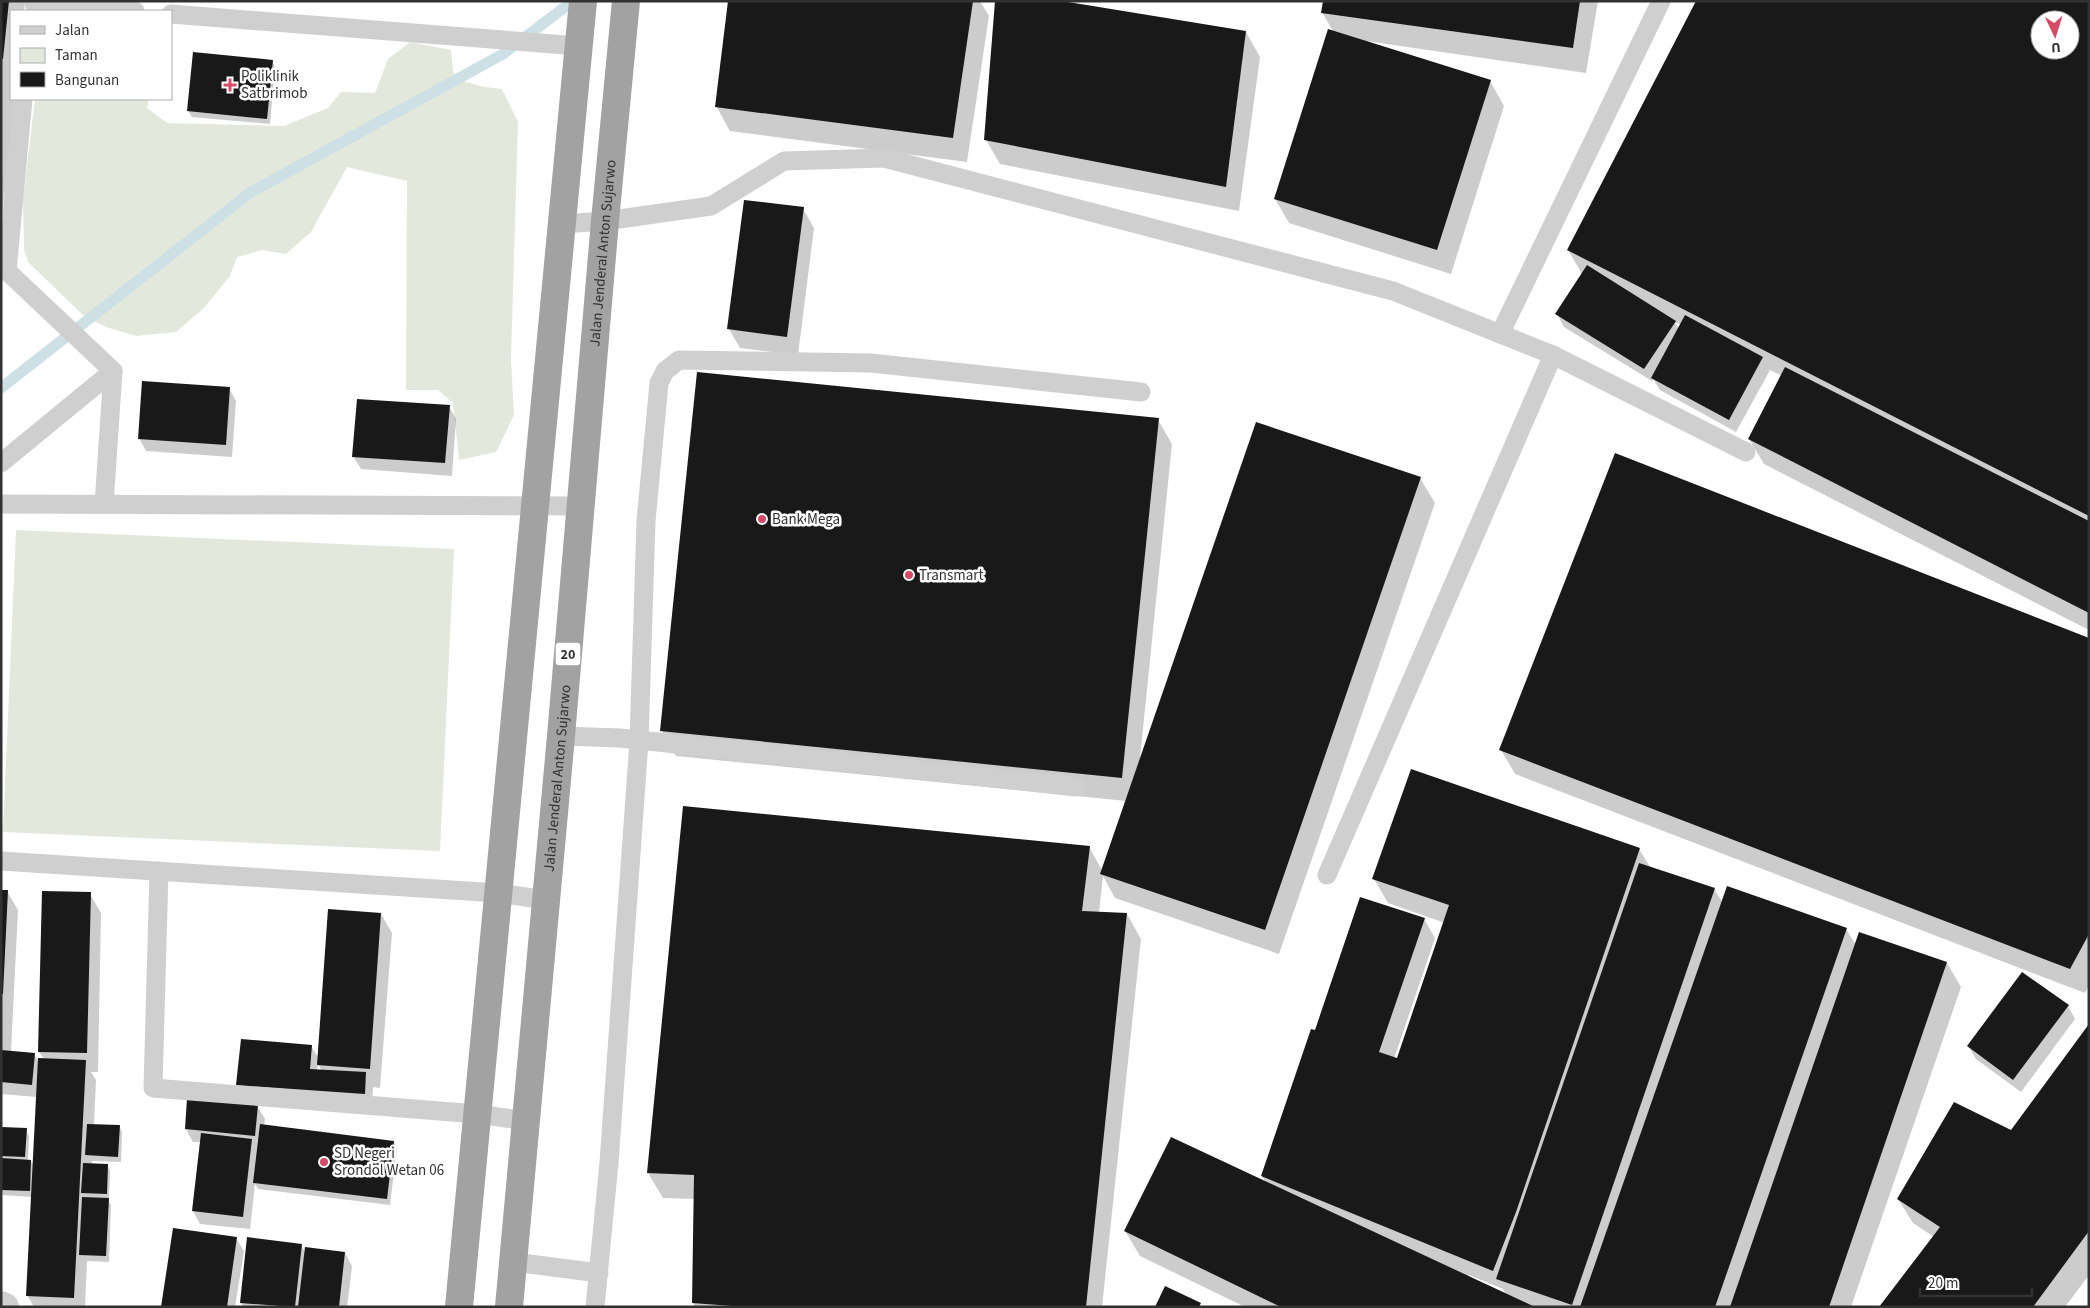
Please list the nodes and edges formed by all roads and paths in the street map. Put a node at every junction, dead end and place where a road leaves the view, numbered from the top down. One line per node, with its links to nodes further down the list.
1 (1661, 1): 10 (lane)
2 (34, 5): 3 (lane)
3 (118, 10)
4 (172, 14): 6 (lane)
5 (625, 14): 6 (highway); 8 (highway, Jalan Jenderal Anton Sujarwo / 20)
6 (581, 19): 9 (highway)
7 (23, 100): 12 (lane)
8 (605, 221): 9 (lane); 10 (lane); 19 (highway, Jalan Jenderal Anton Sujarwo / 20)
9 (562, 224): 18 (highway)
10 (1500, 334): 11 (lane)
11 (1553, 355): 14 (lane); 25 (lane)
12 (113, 371): 15 (lane); 17 (lane)
13 (1141, 392): 21 (lane)
14 (1746, 452)
15 (1, 463)
16 (1, 504): 17 (lane)
17 (104, 504): 18 (lane)
18 (535, 505): 19 (lane); 26 (highway)
19 (581, 506): 20 (highway, Jalan Jenderal Anton Sujarwo / 20)
20 (561, 736): 21 (lane); 27 (highway, Jalan Jenderal Anton Sujarwo / 20)
21 (639, 742): 22 (lane); 31 (lane)
22 (1076, 787)
23 (1, 861): 24 (lane)
24 (159, 872): 26 (lane); 28 (lane)
25 (1327, 875)
26 (498, 893): 27 (lane); 28 (highway)
27 (546, 900): 29 (highway, Jalan Jenderal Anton Sujarwo / 20)
28 (477, 1114): 29 (lane); 34 (highway)
29 (526, 1121): 30 (highway, Jalan Jenderal Anton Sujarwo / 20)
30 (514, 1262): 31 (lane); 35 (highway, Jalan Jenderal Anton Sujarwo / 20)
31 (599, 1273): 36 (lane)
32 (1, 1305): 33 (street)
33 (5, 1307)
34 (459, 1307)
35 (509, 1307)
36 (596, 1307)

